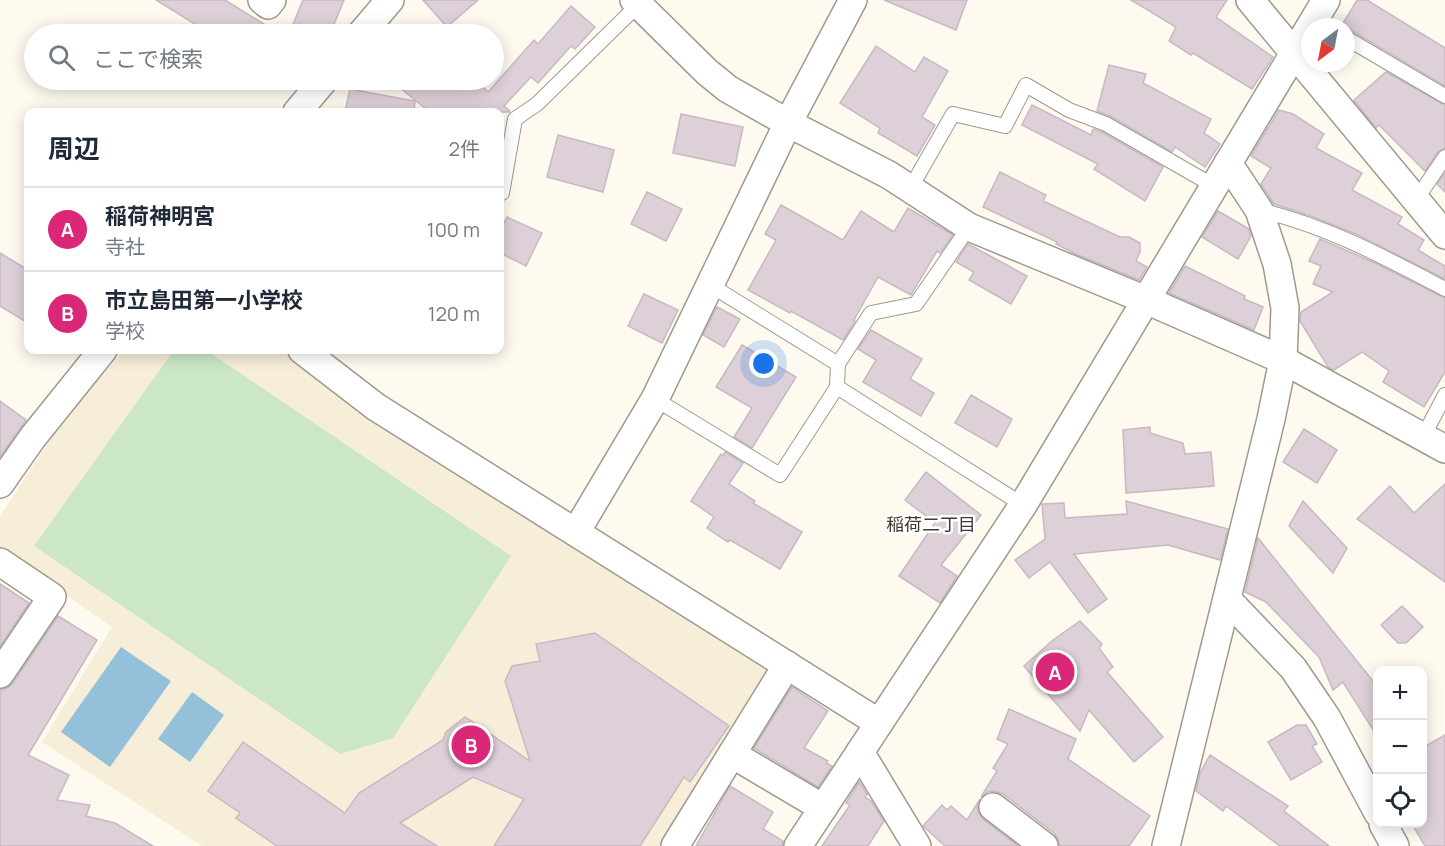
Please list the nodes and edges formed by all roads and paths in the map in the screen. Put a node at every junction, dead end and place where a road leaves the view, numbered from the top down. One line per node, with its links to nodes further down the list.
1 (262, 0): 2 (street)
2 (272, 0)
3 (854, 0): 14 (street)
4 (1250, 0): 10 (street)
5 (636, 2): 14 (street); 17 (lane)
6 (379, 3): 8 (street)
7 (1323, 15): 10 (street)
8 (367, 24)
9 (1355, 43): 12 (lane)
10 (1294, 53): 16 (street); 20 (street)
11 (316, 90): 13 (street)
12 (1445, 96)
13 (300, 108)
14 (788, 123): 19 (street); 24 (street)
15 (1445, 157): 20 (lane)
16 (1228, 164): 18 (street); 21 (street)
17 (504, 182)
18 (1214, 186): 19 (lane); 26 (street)
19 (910, 189): 22 (street)
20 (1416, 200): 23 (street)
21 (1259, 210): 25 (lane); 29 (street)
22 (969, 227): 26 (street); 30 (lane)
23 (1445, 235)
24 (710, 285): 30 (lane); 33 (street)
25 (1445, 289)
26 (1146, 300): 29 (street); 36 (street)
27 (100, 354): 35 (street)
28 (307, 354): 37 (street)
29 (1283, 360): 34 (street); 39 (street)
30 (838, 364): 31 (lane)
31 (837, 387): 33 (lane); 36 (lane)
32 (1445, 395): 34 (lane)
33 (655, 399): 37 (street)
34 (1434, 443)
35 (0, 484)
36 (1023, 505): 42 (street)
37 (576, 532): 40 (street)
38 (0, 562): 41 (street)
39 (1227, 599): 45 (street); 53 (street)
40 (787, 665): 42 (street); 44 (street)
41 (0, 674)
42 (879, 723): 43 (street)
43 (860, 752): 47 (street); 51 (street)
44 (732, 754): 47 (street); 49 (street)
45 (1373, 805)
46 (993, 807): 52 (street)
47 (823, 808): 50 (street)
48 (1385, 828): 54 (street)
49 (675, 846)
50 (798, 846)
51 (917, 846)
52 (1044, 846)
53 (1167, 846)
54 (1395, 846)

